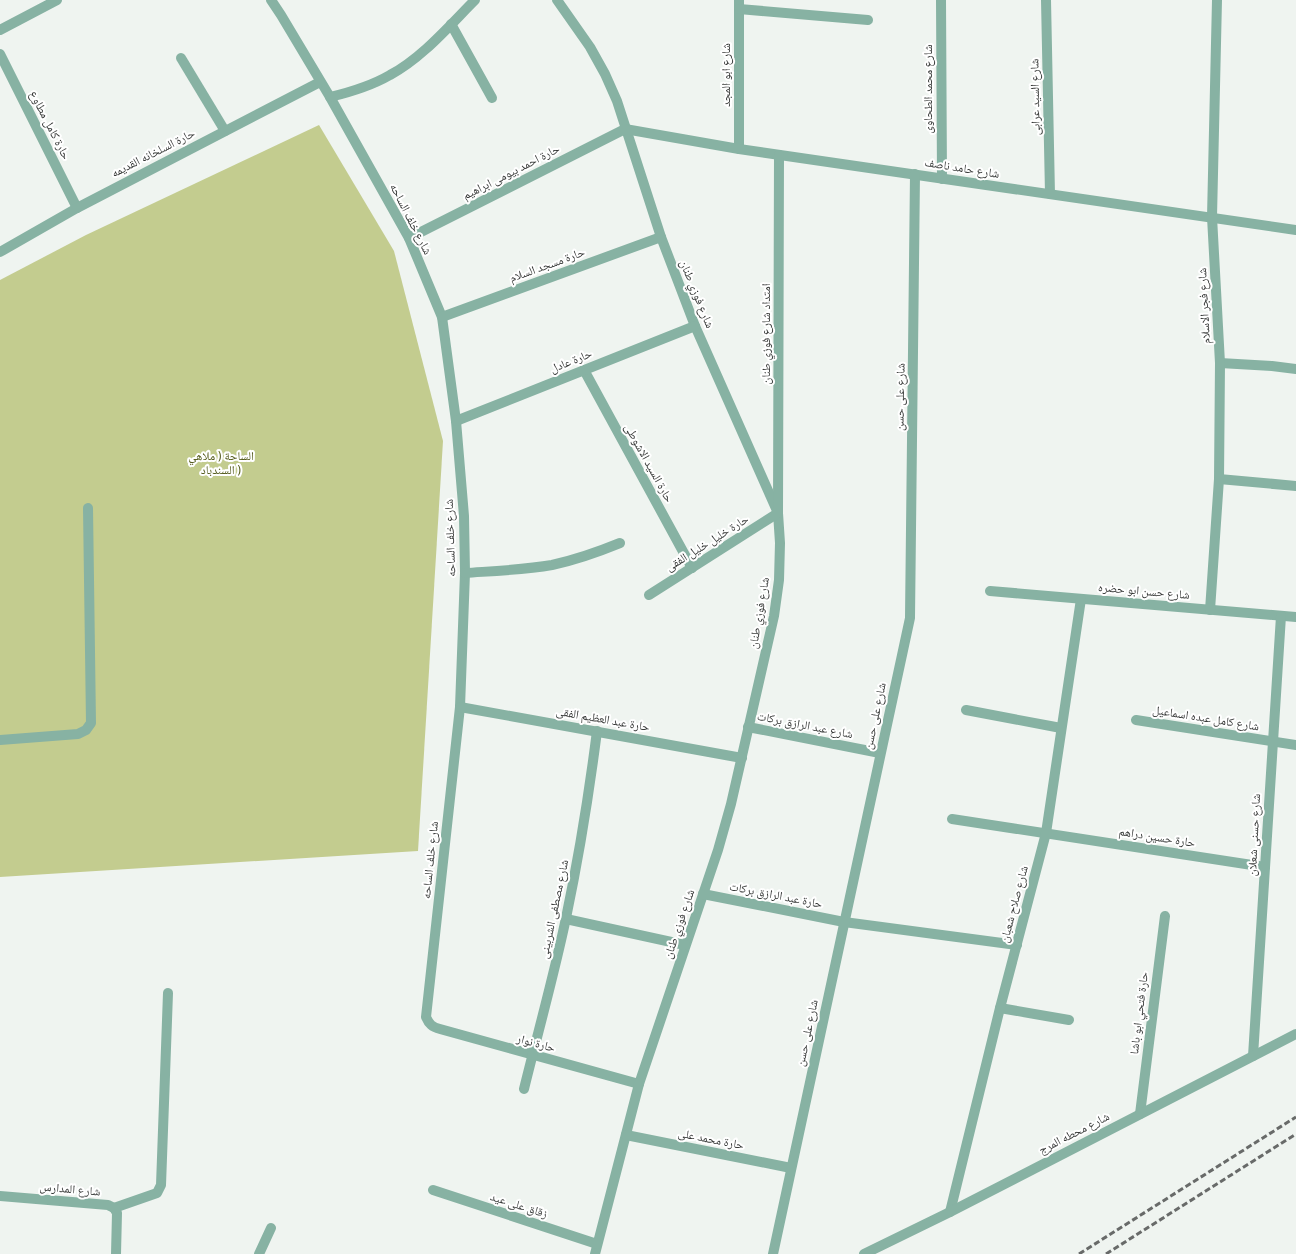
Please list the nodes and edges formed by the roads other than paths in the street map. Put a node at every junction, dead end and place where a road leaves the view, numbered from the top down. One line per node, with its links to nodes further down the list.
1 (57, 0): 11 (street)
2 (271, 0): 14 (street, شارع خلف الساحه)
3 (475, 0): 10 (street)
4 (557, 0): 17 (street, شارع فوزي طنان)
5 (941, 0): 22 (street, شارع محمد الطحاوى)
6 (1046, 0): 23 (street, شارع السيد عرابى)
7 (1217, 0): 25 (street, شارع فجر الاسلام)
8 (739, 5): 9 (street); 19 (street, شارع ابو المجد)
9 (868, 20)
10 (451, 24): 15 (street); 16 (street)
11 (0, 30)
12 (0, 54): 24 (street, حارة كامل مطاوع)
13 (181, 58): 18 (street)
14 (320, 82): 15 (street, شارع خلف الساحه); 18 (street, حارة السلخانه القديمه)
15 (330, 97): 28 (street, شارع خلف الساحه)
16 (492, 98)
17 (625, 129): 19 (street, شارع حامد ناصف); 27 (street, شارع فوزي طنان); 28 (street, حارة احمد بيومى ابراهيم)
18 (225, 131): 24 (street, حارة السلخانه القديمه)
19 (739, 149): 20 (street, شارع حامد ناصف)
20 (779, 155): 21 (street, شارع حامد ناصف); 39 (street, امتداد شارع فوزي طنان)
21 (916, 174): 22 (street, شارع حامد ناصف); 58 (street, شارع على حسن)
22 (942, 178): 23 (street, شارع حامد ناصف)
23 (1050, 194): 25 (street, شارع حامد ناصف)
24 (77, 208): 29 (street, حارة السلخانه القديمه)
25 (1212, 218): 26 (street, شارع حامد ناصف); 32 (street, شارع فجر الاسلام)
26 (1296, 230)
27 (661, 237): 30 (street, حارة مسجد السلام); 31 (street, شارع فوزي طنان)
28 (409, 238): 30 (street, شارع خلف الساحه)
29 (0, 252)
30 (442, 316): 35 (street, شارع خلف الساحه)
31 (695, 326): 34 (street, حارة عادل); 39 (street, شارع فوزي طنان)
32 (1220, 363): 33 (street); 36 (street, شارع فجر الاسلام)
33 (1296, 369)
34 (584, 370): 35 (street, حارة عادل); 41 (street, حارة السيد الاشوطى)
35 (456, 421): 42 (street, شارع خلف الساحه)
36 (1219, 479): 37 (street); 46 (street, شارع فجر الاسلام)
37 (1296, 486)
38 (88, 508): 55 (street)
39 (778, 513): 41 (street, حارة خليل خليل الفقى); 52 (street, شارع فوزي طنان)
40 (620, 543): 42 (street)
41 (692, 568): 44 (street, حارة خليل خليل الفقى)
42 (465, 573): 49 (street, شارع خلف الساحه)
43 (990, 591): 45 (street, شارع حسن ابو حضره)
44 (649, 595)
45 (1081, 598): 46 (street, شارع حسن ابو حضره); 53 (street, شارع صلاح شعبان)
46 (1210, 610): 47 (street, شارع حسن ابو حضره)
47 (1281, 616): 48 (street, شارع حسن ابو حضره); 56 (street, شارع حسنى شعلان)
48 (1296, 617)
49 (460, 706): 54 (street, حارة عبد العظيم الفقى); 72 (street, شارع خلف الساحه)
50 (966, 710): 53 (street)
51 (1136, 720): 56 (street, شارع كامل عبده اسماعيل)
52 (748, 727): 58 (street, شارع عبد الرازق بركات); 59 (street, شارع فوزي طنان)
53 (1061, 728): 61 (street, شارع صلاح شعبان)
54 (597, 732): 59 (street, حارة عبد العظيم الفقى); 65 (street, شارع مصطفى الشربينى)
55 (0, 740)
56 (1273, 742): 57 (street, شارع كامل عبده اسماعيل); 62 (street, شارع حسنى شعلان)
57 (1296, 745)
58 (880, 754): 66 (street, شارع على حسن)
59 (742, 758): 63 (street, شارع فوزي طنان)
60 (952, 819): 61 (street)
61 (1046, 833): 62 (street, حارة حسين دراهم); 68 (street, شارع صلاح شعبان)
62 (1265, 867): 75 (street, شارع حسنى شعلان)
63 (703, 894): 66 (street, حارة عبد الرازق بركات); 67 (street, شارع فوزي طنان)
64 (1165, 916): 78 (street, حارة فتحي ابو باشا)
65 (566, 919): 67 (street); 74 (street, شارع مصطفى الشربينى)
66 (844, 922): 68 (street, حارة عبد الرازق بركات); 80 (street, شارع على حسن)
67 (685, 945): 76 (street, شارع فوزي طنان)
68 (1016, 945): 70 (street, شارع صلاح شعبان)
69 (168, 993): 83 (street)
70 (1000, 1008): 71 (street); 84 (street, شارع صلاح شعبان)
71 (1069, 1020)
72 (428, 1023): 74 (street, حارة نوار)
73 (1296, 1034): 75 (street, شارع محطه المرج)
74 (532, 1055): 76 (street, حارة نوار); 77 (street, شارع مصطفى الشربينى)
75 (1253, 1056): 78 (street, شارع محطه المرج)
76 (639, 1084): 79 (street, شارع فوزي طنان)
77 (524, 1089)
78 (1140, 1114): 84 (street, شارع محطه المرج)
79 (626, 1135): 80 (street, حارة محمد على); 86 (street, شارع فوزي طنان)
80 (791, 1168): 89 (street, شارع على حسن)
81 (433, 1190): 86 (street, زقاق على عيد)
82 (0, 1196): 83 (street, شارع المدارس)
83 (114, 1208): 87 (street, شارع المدارس)
84 (950, 1212): 90 (street, شارع محطه المرج)
85 (270, 1228): 88 (street)
86 (596, 1249)
87 (116, 1254)
88 (259, 1254)
89 (773, 1254)
90 (864, 1254)

